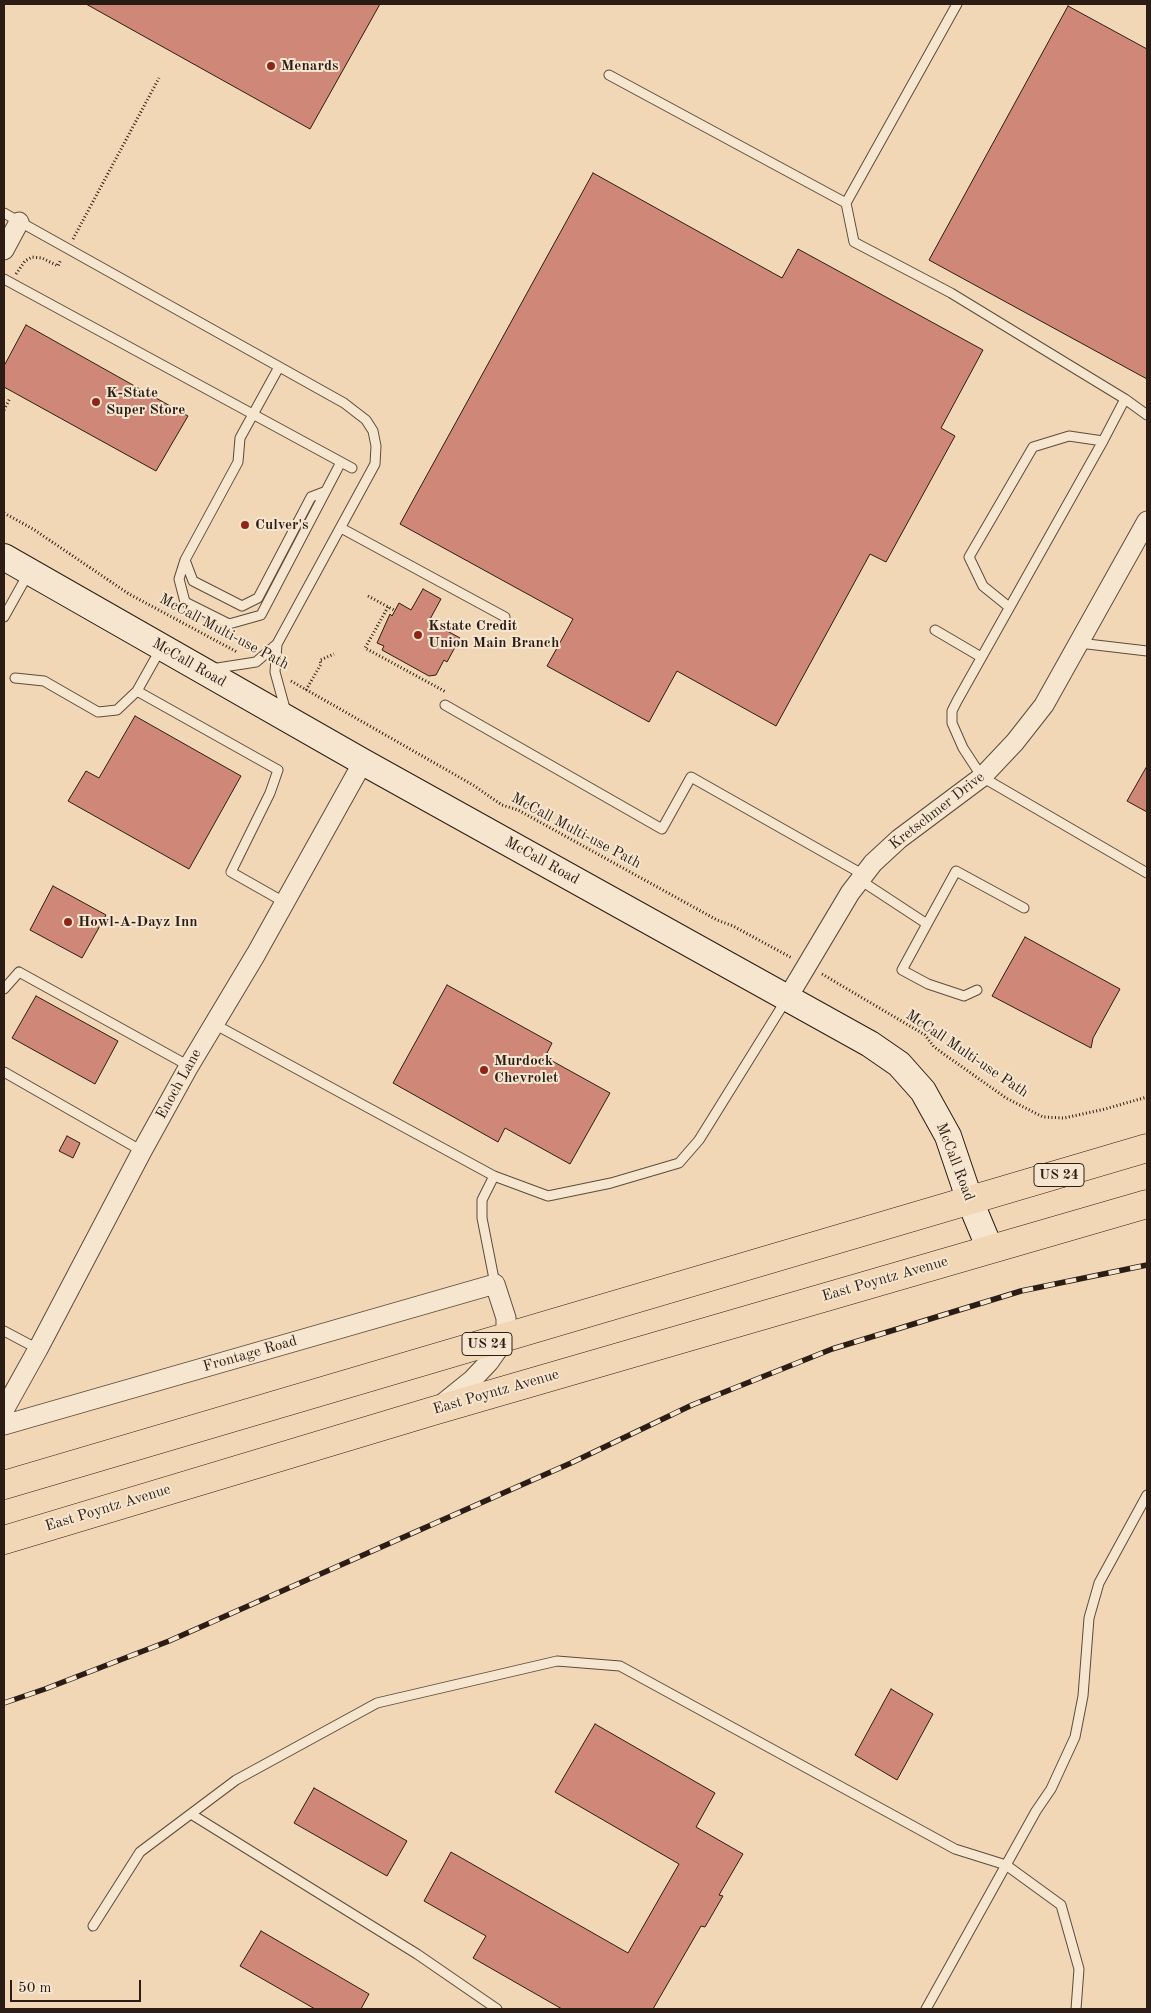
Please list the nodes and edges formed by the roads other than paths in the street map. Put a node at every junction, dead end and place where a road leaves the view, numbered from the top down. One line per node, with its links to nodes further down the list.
1 (957, 4): 3 (lane)
2 (609, 75): 3 (lane)
3 (846, 202): 8 (lane)
4 (12, 217): 5 (street); 7 (lane)
5 (4, 250)
6 (7, 281): 9 (lane)
7 (279, 367): 9 (lane); 16 (lane)
8 (1124, 399): 10 (lane); 11 (lane)
9 (253, 414): 12 (lane); 18 (lane)
10 (1147, 415)
11 (1103, 441): 20 (lane); 20 (lane)
12 (341, 462): 13 (lane); 14 (lane)
13 (352, 468)
14 (324, 492): 18 (lane); 18 (lane)
15 (1147, 521): 24 (street, Kretschmer Drive)
16 (340, 528): 22 (lane); 25 (lane)
17 (4, 557): 19 (main road, McCall Road)
18 (185, 560)
19 (30, 572): 21 (lane); 26 (main road, McCall Road)
20 (1009, 607): 28 (lane)
21 (4, 617)
22 (505, 617)
23 (935, 630): 28 (lane)
24 (1079, 643): 27 (lane); 35 (street, Kretschmer Drive)
25 (277, 644): 29 (lane); 33 (lane)
26 (161, 647): 29 (main road, McCall Road); 31 (lane)
27 (1147, 651)
28 (981, 657): 35 (lane)
29 (202, 670): 33 (main road, McCall Road)
30 (15, 678): 31 (lane)
31 (137, 691): 38 (lane)
32 (445, 705): 37 (lane)
33 (288, 720): 34 (main road, McCall Road)
34 (363, 762): 38 (street, Enoch Lane); 43 (main road, McCall Road)
35 (982, 777): 36 (lane); 37 (street, Kretschmer Drive)
36 (1147, 873)
37 (862, 877): 40 (lane); 43 (street, Kretschmer Drive)
38 (284, 902): 44 (street, Enoch Lane)
39 (1024, 908): 40 (lane)
40 (927, 924): 42 (lane)
41 (4, 989): 45 (lane)
42 (977, 990)
43 (788, 997): 49 (lane); 50 (main road, McCall Road)
44 (214, 1024): 45 (street, Enoch Lane); 49 (lane)
45 (189, 1066): 48 (street, Enoch Lane)
46 (4, 1072): 48 (lane)
47 (1147, 1148): 50 (highway, US 24)
48 (142, 1150): 56 (street, Enoch Lane)
49 (494, 1176): 53 (lane)
50 (970, 1201): 52 (main road, McCall Road); 55 (highway, US 24)
51 (1147, 1204): 52 (highway, East Poyntz Avenue)
52 (990, 1249): 58 (highway, East Poyntz Avenue)
53 (495, 1284): 55 (street); 59 (street, Frontage Road)
54 (4, 1331): 56 (lane)
55 (506, 1338): 58 (street); 60 (highway, US 24)
56 (38, 1349): 57 (street, Enoch Lane)
57 (4, 1410)
58 (433, 1411): 62 (highway, East Poyntz Avenue)
59 (4, 1425)
60 (4, 1485)
61 (1147, 1495): 64 (lane)
62 (4, 1540)
63 (191, 1814): 64 (lane); 65 (lane); 66 (lane)
64 (1006, 1865): 67 (lane); 68 (lane)
65 (93, 1926)
66 (497, 2009)
67 (926, 2009)
68 (1076, 2009)

